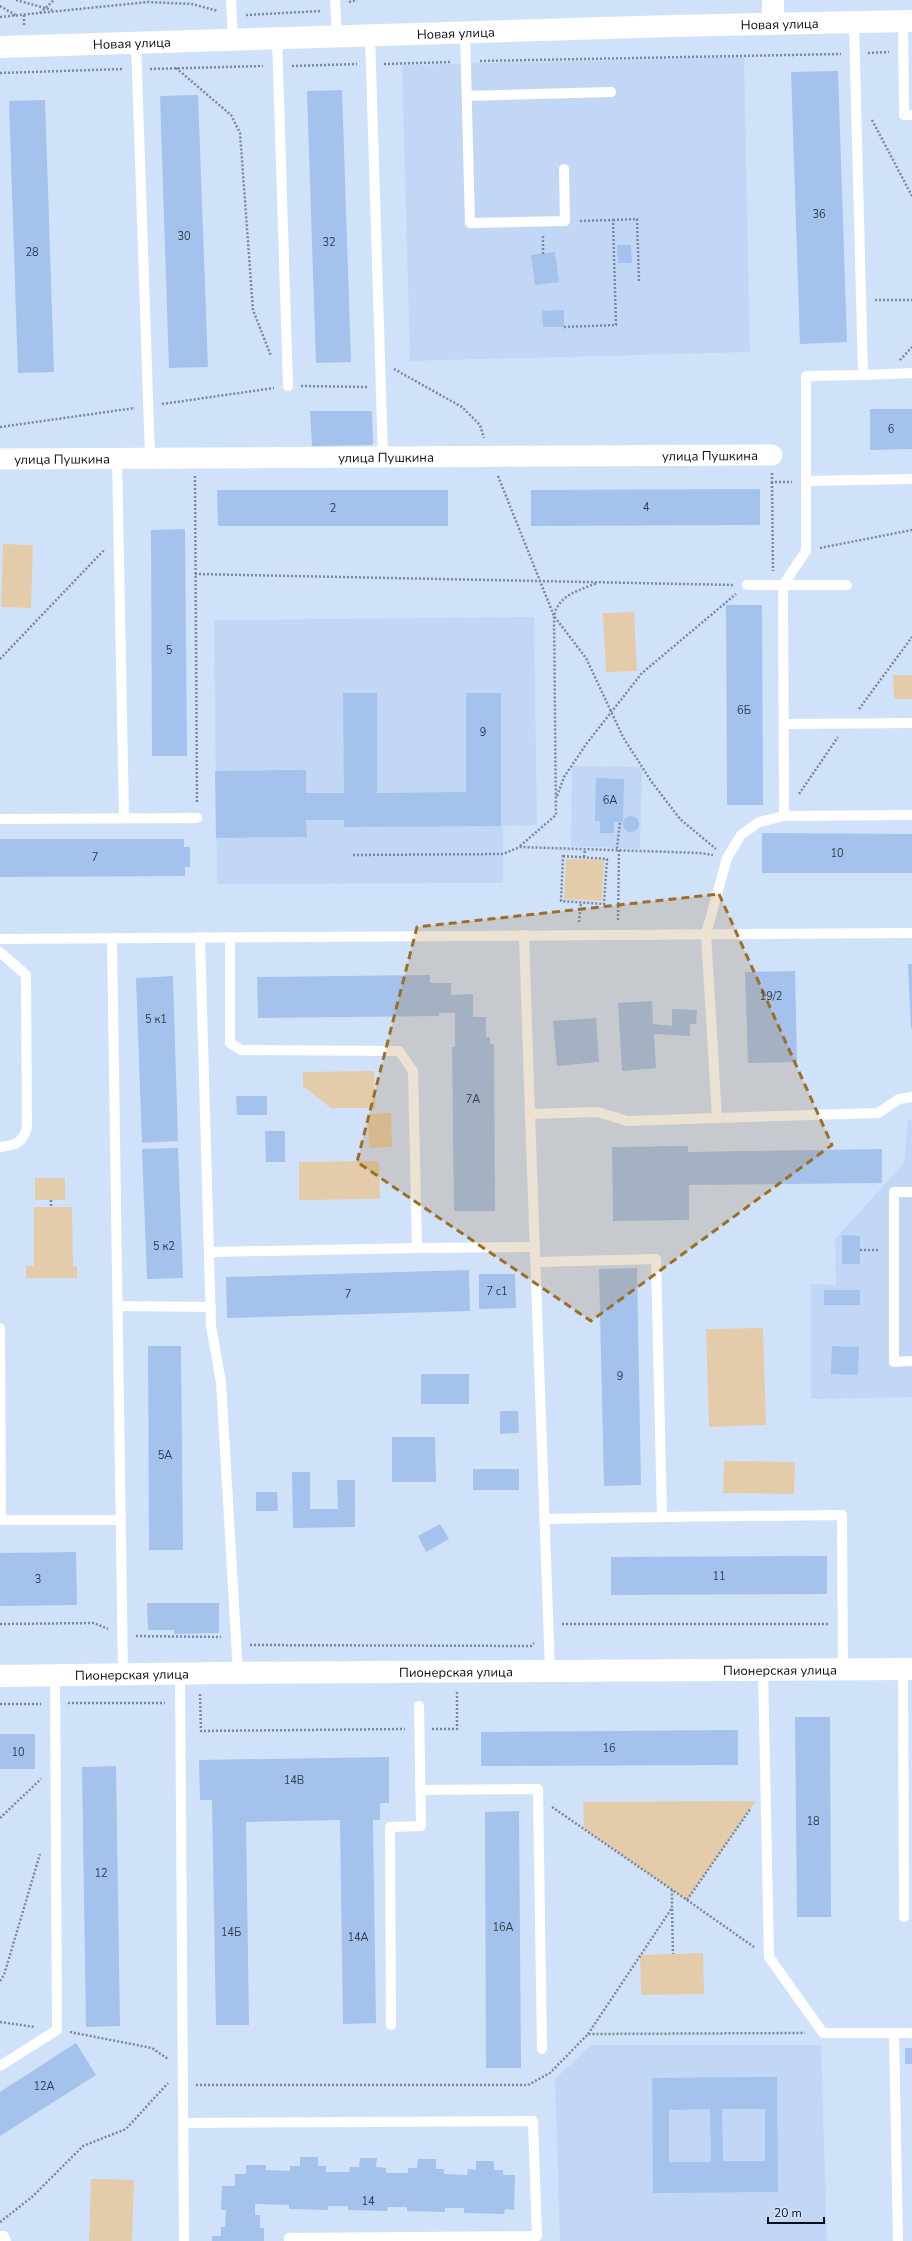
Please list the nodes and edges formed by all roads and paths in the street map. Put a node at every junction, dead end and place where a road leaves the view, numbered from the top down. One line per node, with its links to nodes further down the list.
1 (16, 0): 8 (path)
2 (54, 0): 8 (path)
3 (231, 0): 11 (lane)
4 (357, 0): 6 (path)
5 (773, 0): 16 (street)
6 (335, 3): 11 (path); 19 (lane)
7 (0, 6): 12 (path)
8 (44, 9): 9 (path); 10 (path)
9 (55, 11): 10 (path); 11 (path)
10 (39, 13): 12 (path)
11 (232, 15): 21 (lane)
12 (17, 16): 13 (path)
13 (0, 18)
14 (908, 21): 15 (street, Новая улица); 27 (lane)
15 (854, 22): 16 (street, Новая улица); 36 (lane)
16 (773, 24): 17 (street, Новая улица)
17 (465, 32): 18 (street, Новая улица); 26 (lane)
18 (370, 35): 19 (street, Новая улица); 40 (lane)
19 (337, 36): 20 (street, Новая улица)
20 (277, 38): 21 (street, Новая улица); 43 (lane)
21 (233, 39): 22 (street, Новая улица)
22 (136, 42): 23 (street, Новая улица); 44 (lane)
23 (0, 48)
24 (176, 68): 39 (path)
25 (611, 92): 26 (lane)
26 (467, 96): 33 (lane)
27 (912, 115)
28 (870, 116): 30 (path)
29 (564, 169): 32 (lane)
30 (912, 196)
31 (614, 220): 32 (path); 35 (path); 38 (path)
32 (565, 221): 33 (lane)
33 (542, 222): 34 (path)
34 (543, 254)
35 (639, 281)
36 (861, 300): 37 (path); 42 (lane)
37 (912, 300)
38 (564, 327)
39 (272, 359)
40 (380, 361): 43 (path); 47 (lane); 48 (path)
41 (912, 373): 42 (lane)
42 (863, 375): 54 (lane)
43 (288, 386): 44 (path)
44 (148, 406): 45 (path); 50 (lane)
45 (0, 427)
46 (772, 456): 48 (street, улица Пушкина)
47 (383, 457): 48 (street, улица Пушкина); 51 (street, улица Пушкина)
48 (490, 457): 61 (path)
49 (117, 458): 50 (street, улица Пушкина); 52 (street, улица Пушкина); 58 (lane)
50 (150, 458): 51 (street, улица Пушкина)
51 (195, 458): 60 (path)
52 (0, 459)
53 (912, 479): 54 (lane)
54 (803, 481): 56 (path); 59 (lane)
55 (772, 482): 64 (path)
56 (778, 482)
57 (911, 532): 59 (path)
58 (118, 535): 67 (path); 74 (lane)
59 (806, 551): 64 (lane)
60 (195, 574): 61 (path); 75 (path)
61 (540, 580): 62 (path); 66 (path)
62 (598, 582): 63 (path); 66 (path)
63 (747, 585): 64 (lane); 68 (path)
64 (783, 585): 65 (lane); 70 (lane)
65 (847, 585)
66 (554, 616): 68 (path); 71 (path)
67 (0, 659)
68 (611, 714): 71 (path); 83 (path)
69 (912, 723): 70 (lane)
70 (785, 724): 73 (lane)
71 (556, 798): 78 (path)
72 (912, 815): 73 (lane)
73 (784, 816): 83 (lane)
74 (124, 818): 75 (lane); 76 (lane)
75 (197, 818)
76 (0, 819)
77 (620, 822): 80 (path)
78 (520, 847): 79 (path); 81 (path)
79 (585, 850): 80 (path); 82 (path)
80 (620, 851): 83 (path); 89 (path)
81 (353, 855)
82 (584, 857): 84 (path); 84 (path)
83 (727, 858): 86 (lane)
84 (581, 902): 88 (path)
85 (912, 933): 86 (lane)
86 (706, 934): 89 (lane); 97 (lane)
87 (524, 935): 88 (lane); 91 (lane); 96 (lane)
88 (578, 935): 89 (lane)
89 (618, 935)
90 (200, 937): 91 (lane); 92 (lane); 106 (lane)
91 (230, 937): 103 (lane)
92 (112, 938): 93 (lane); 108 (lane)
93 (0, 939)
94 (0, 952): 98 (lane)
95 (912, 1097): 97 (lane)
96 (530, 1114): 97 (lane); 102 (lane)
97 (717, 1118)
98 (0, 1147)
99 (912, 1192): 105 (lane)
100 (51, 1200): 101 (path)
101 (51, 1207)
102 (535, 1247): 103 (lane); 107 (lane)
103 (417, 1248): 106 (lane)
104 (860, 1250): 105 (path)
105 (894, 1250): 111 (lane)
106 (210, 1252): 109 (lane)
107 (535, 1262): 112 (lane); 113 (lane)
108 (118, 1306): 109 (lane); 114 (lane)
109 (211, 1307): 119 (lane)
110 (0, 1328): 114 (lane)
111 (912, 1361)
112 (662, 1517): 113 (lane); 116 (lane)
113 (544, 1519): 117 (lane)
114 (121, 1520): 118 (lane)
115 (0, 1624): 118 (path)
116 (843, 1624): 117 (path); 120 (lane)
117 (548, 1631): 119 (path); 122 (lane)
118 (122, 1634): 119 (path); 126 (lane)
119 (237, 1645): 125 (lane)
120 (844, 1669): 121 (street, Пионерская улица); 123 (street, Пионерская улица)
121 (908, 1669): 146 (lane)
122 (550, 1670): 123 (street, Пионерская улица); 125 (street, Пионерская улица)
123 (763, 1670): 138 (lane)
124 (180, 1673): 125 (street, Пионерская улица); 126 (street, Пионерская улица); 132 (lane)
125 (238, 1673)
126 (123, 1674): 127 (street, Пионерская улица)
127 (55, 1675): 128 (street, Пионерская улица); 131 (lane)
128 (0, 1676)
129 (200, 1689): 130 (path)
130 (200, 1702): 132 (path); 135 (path)
131 (55, 1703): 132 (path); 133 (path); 137 (lane)
132 (180, 1703): 159 (lane)
133 (0, 1704)
134 (419, 1706): 135 (lane)
135 (419, 1729): 136 (path); 139 (lane)
136 (457, 1729)
137 (55, 1767): 141 (path); 142 (lane)
138 (767, 1785): 144 (path); 148 (lane)
139 (420, 1790): 140 (lane); 151 (lane)
140 (539, 1797): 143 (path); 157 (lane)
141 (0, 1818)
142 (56, 1832): 149 (path); 152 (lane)
143 (672, 1890): 144 (path); 145 (path)
144 (687, 1900): 148 (path)
145 (672, 1908): 147 (path); 156 (path)
146 (904, 1917)
147 (673, 1954)
148 (769, 1957): 153 (lane)
149 (0, 1981)
150 (0, 2022): 152 (path)
151 (391, 2025)
152 (57, 2030): 158 (lane); 159 (path)
153 (823, 2033): 154 (lane); 156 (path)
154 (894, 2033): 155 (lane); 167 (lane)
155 (912, 2033)
156 (588, 2034): 160 (path)
157 (542, 2049)
158 (0, 2066)
159 (183, 2068): 160 (lane); 162 (path)
160 (183, 2085): 161 (lane)
161 (183, 2123): 165 (lane); 166 (lane)
162 (0, 2222)
163 (0, 2236): 164 (lane)
164 (6, 2241)
165 (184, 2241)
166 (289, 2241)
167 (898, 2241)

